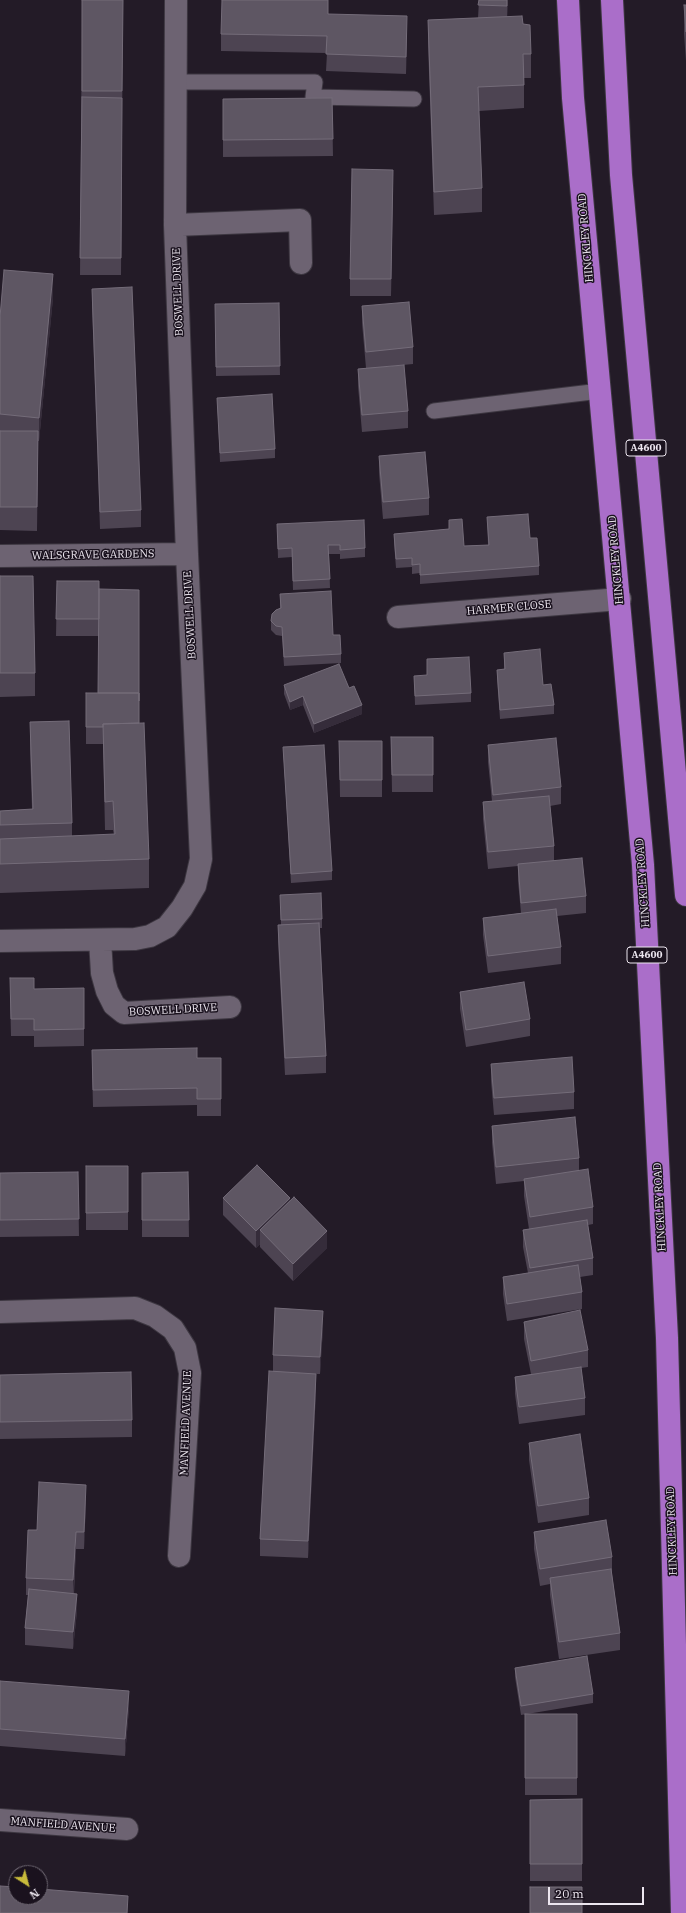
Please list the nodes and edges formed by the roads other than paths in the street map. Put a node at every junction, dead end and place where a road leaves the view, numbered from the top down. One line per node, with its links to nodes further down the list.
1 (176, 0): 4 (street, BOSWELL DRIVE)
2 (568, 0): 8 (highway, HINCKLEY ROAD / A4600)
3 (612, 0): 14 (highway, A4600)
4 (176, 82): 5 (lane); 6 (street, BOSWELL DRIVE)
5 (414, 99)
6 (175, 225): 7 (street); 10 (street, BOSWELL DRIVE)
7 (301, 263)
8 (600, 391): 9 (lane); 12 (highway, HINCKLEY ROAD / A4600)
9 (434, 411)
10 (187, 554): 11 (street, WALSGRAVE GARDENS); 15 (street, BOSWELL DRIVE)
11 (0, 556)
12 (620, 599): 13 (street, HARMER CLOSE); 22 (highway, HINCKLEY ROAD / A4600)
13 (398, 618)
14 (686, 895)
15 (100, 940): 16 (street, BOSWELL DRIVE); 17 (street, BOSWELL DRIVE)
16 (0, 941)
17 (230, 1007)
18 (0, 1312): 19 (street, MANFIELD AVENUE)
19 (179, 1556)
20 (0, 1820): 21 (street, MANFIELD AVENUE)
21 (127, 1829)
22 (682, 1913)

